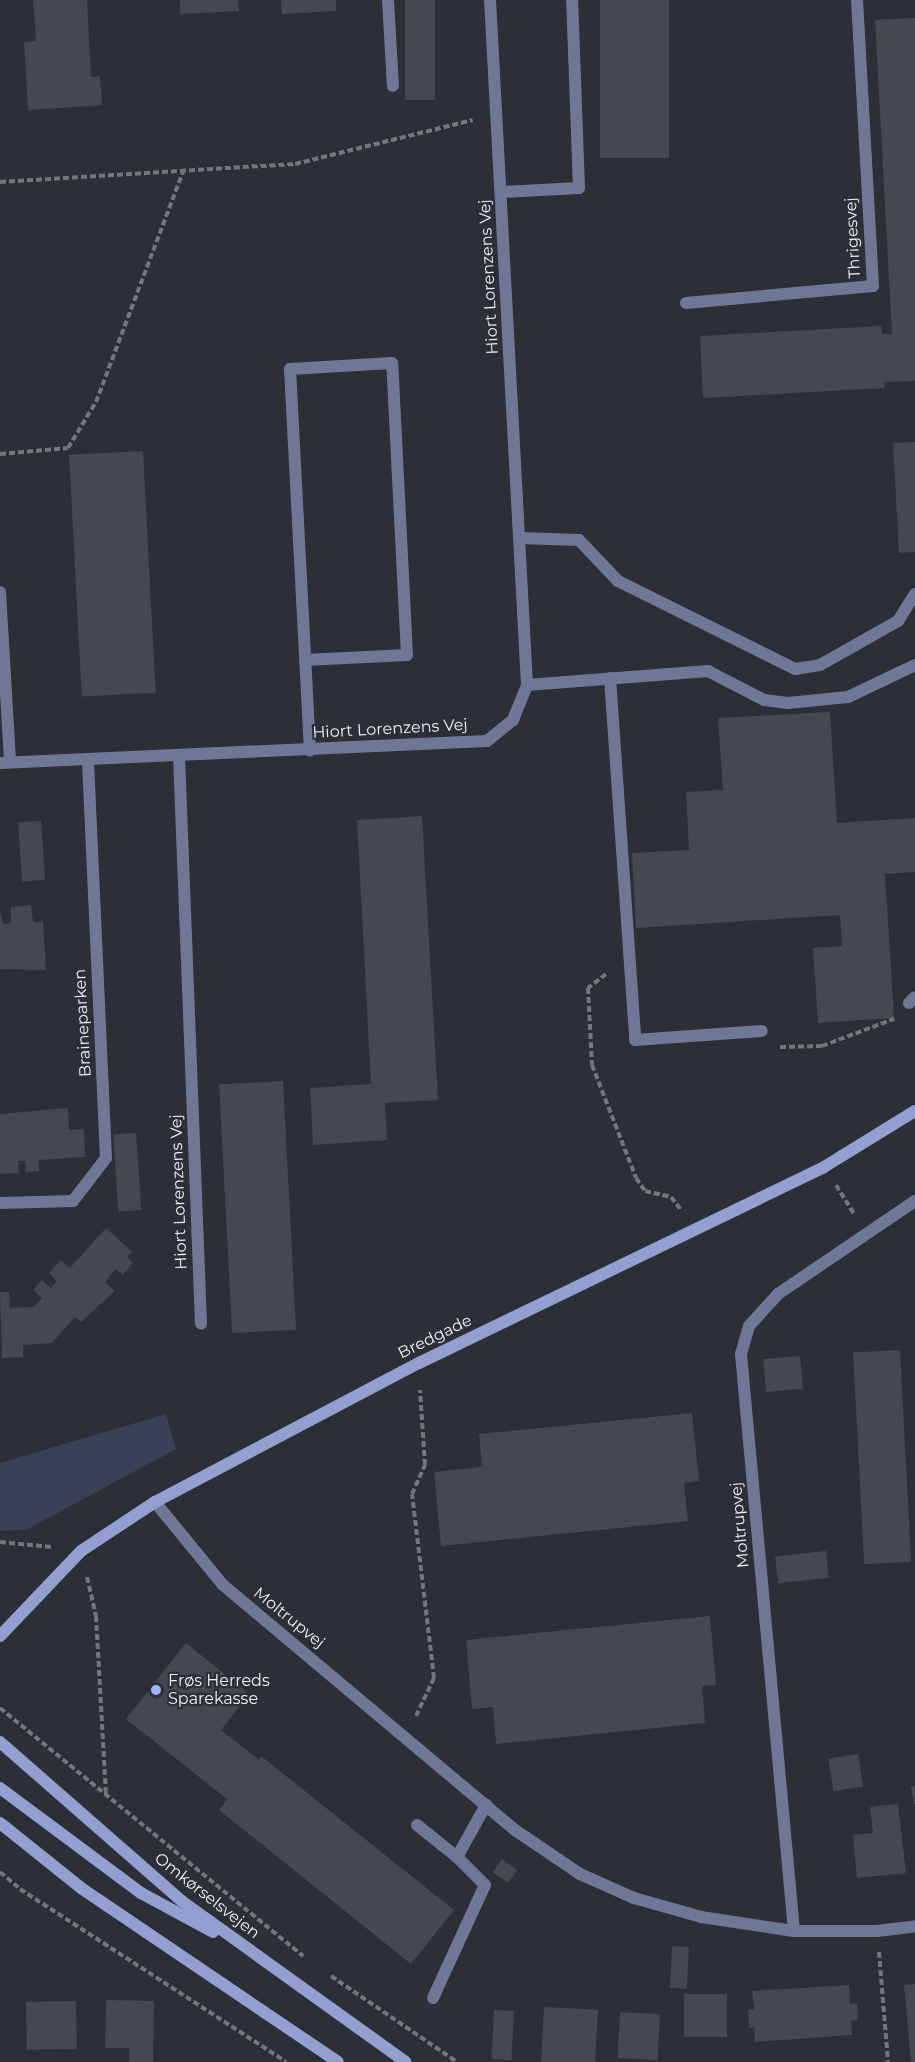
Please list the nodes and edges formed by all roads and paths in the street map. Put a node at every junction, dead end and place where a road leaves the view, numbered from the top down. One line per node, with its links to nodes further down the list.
1 (388, 0): 5 (street)
2 (490, 0): 6 (street, Hiort Lorenzens Vej)
3 (572, 0): 9 (street)
4 (857, 0): 10 (street, Thrigesvej)
5 (393, 86)
6 (496, 115): 7 (path); 9 (street, Hiort Lorenzens Vej)
7 (183, 172): 8 (path); 11 (path)
8 (0, 182)
9 (501, 192): 12 (street, Hiort Lorenzens Vej)
10 (686, 303)
11 (0, 454)
12 (519, 538): 14 (street); 18 (street, Hiort Lorenzens Vej)
13 (0, 592): 22 (street)
14 (915, 594)
15 (305, 660): 15 (street); 19 (street)
16 (915, 665): 17 (street)
17 (610, 678): 18 (street); 23 (street)
18 (527, 685): 19 (street, Hiort Lorenzens Vej)
19 (310, 750): 20 (street, Hiort Lorenzens Vej)
20 (179, 756): 21 (street); 32 (street, Hiort Lorenzens Vej)
21 (88, 760): 22 (street); 29 (street, Braineparken)
22 (5, 762)
23 (629, 957): 25 (street); 30 (path)
24 (912, 1000): 25 (path)
25 (762, 1031)
26 (915, 1111): 27 (main road, Bredgade)
27 (824, 1167): 30 (main road, Bredgade); 31 (path)
28 (915, 1201): 31 (street, Moltrupvej)
29 (0, 1203)
30 (691, 1231): 33 (main road, Bredgade)
31 (866, 1232): 49 (street, Moltrupvej)
32 (201, 1324)
33 (419, 1363): 34 (main road, Bredgade); 39 (path)
34 (155, 1502): 36 (main road, Bredgade); 39 (street, Moltrupvej)
35 (0, 1542): 36 (path)
36 (81, 1551): 37 (main road, Bredgade); 42 (path)
37 (0, 1636)
38 (0, 1708): 42 (path)
39 (407, 1736): 43 (street, Moltrupvej)
40 (0, 1742): 51 (main road, Omkørselsvejen)
41 (0, 1788): 51 (main road)
42 (106, 1794): 52 (path)
43 (486, 1805): 46 (street); 49 (street, Moltrupvej)
44 (0, 1822): 56 (main road)
45 (417, 1825): 46 (street)
46 (457, 1857): 54 (street)
47 (0, 1872): 55 (path)
48 (915, 1926): 50 (street, Moltrupvej)
49 (794, 1931): 50 (street, Moltrupvej)
50 (877, 1931): 59 (path)
51 (251, 1952): 57 (main road, Omkørselsvejen)
52 (308, 1960)
53 (327, 1973): 58 (path)
54 (434, 1998)
55 (286, 2062)
56 (338, 2062)
57 (406, 2062)
58 (457, 2062)
59 (888, 2062)

